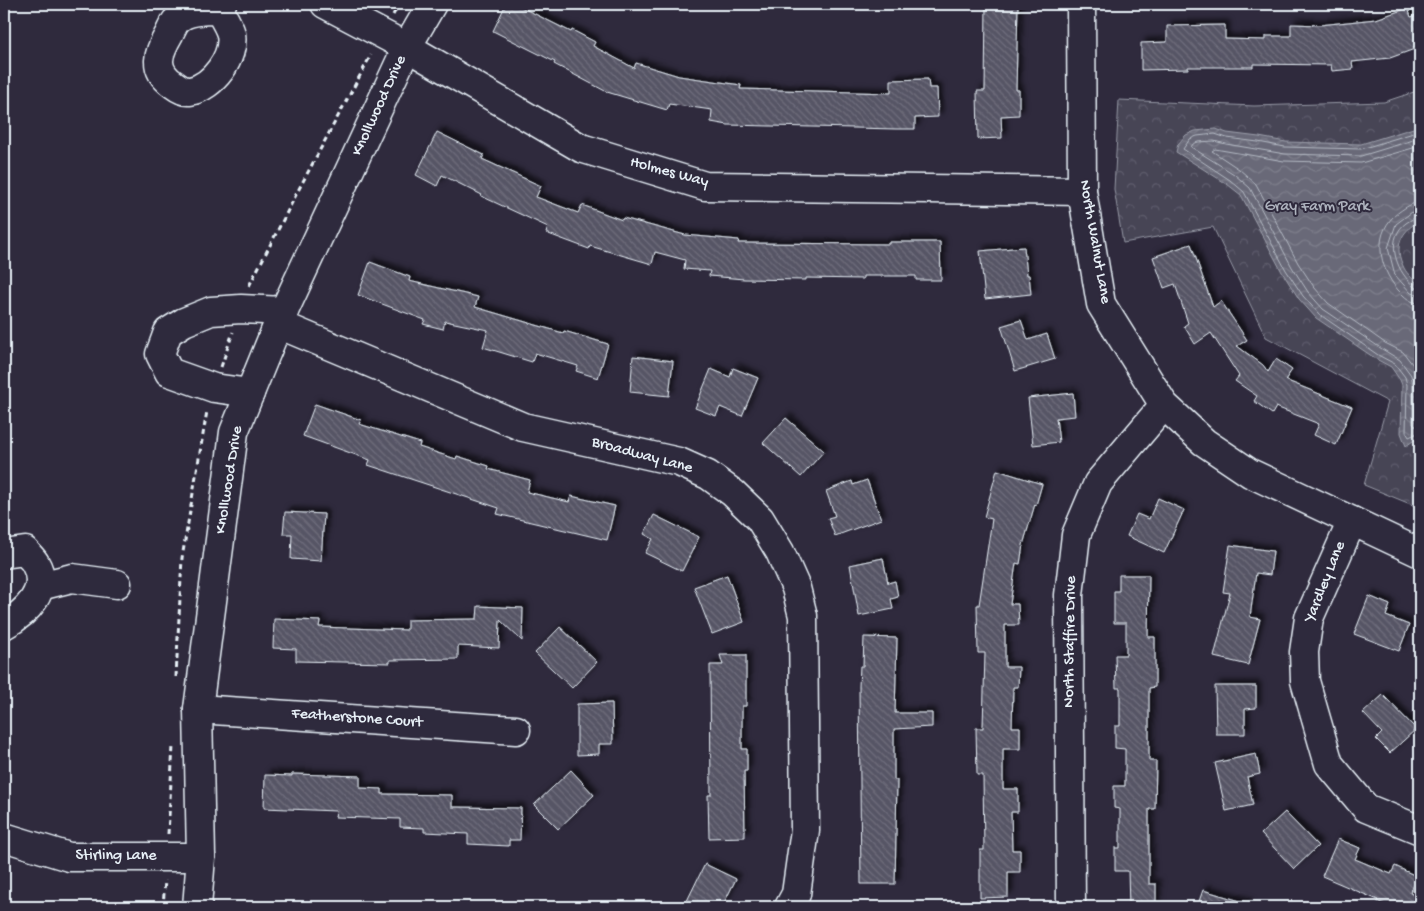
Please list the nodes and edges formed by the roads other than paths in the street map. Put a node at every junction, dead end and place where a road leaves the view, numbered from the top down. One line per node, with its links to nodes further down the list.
1 (325, 4): 4 (street, Holmes Way)
2 (432, 4): 4 (street, Knollwood Drive)
3 (1081, 4): 5 (street, North Walnut Lane)
4 (407, 47): 5 (street, Holmes Way); 6 (street, Knollwood Drive)
5 (1082, 191): 8 (street, North Walnut Lane)
6 (281, 318): 7 (street, Knollwood Drive); 7 (street); 21 (street, Broadway Lane)
7 (250, 393): 15 (street, Knollwood Drive)
8 (1164, 405): 9 (street, North Walnut Lane); 22 (street, North Staffire Drive)
9 (1352, 521): 10 (street, North Walnut Lane); 17 (street, Yardley Lane)
10 (1420, 553)
11 (4, 554): 13 (street)
12 (117, 584): 13 (street)
13 (40, 586): 14 (street)
14 (4, 625)
15 (198, 709): 16 (street, Featherstone Court); 19 (street, Knollwood Drive)
16 (516, 730)
17 (1420, 830)
18 (4, 837): 19 (street, Stirling Lane)
19 (201, 857): 20 (street, Knollwood Drive)
20 (196, 907)
21 (789, 907)
22 (1071, 907)

